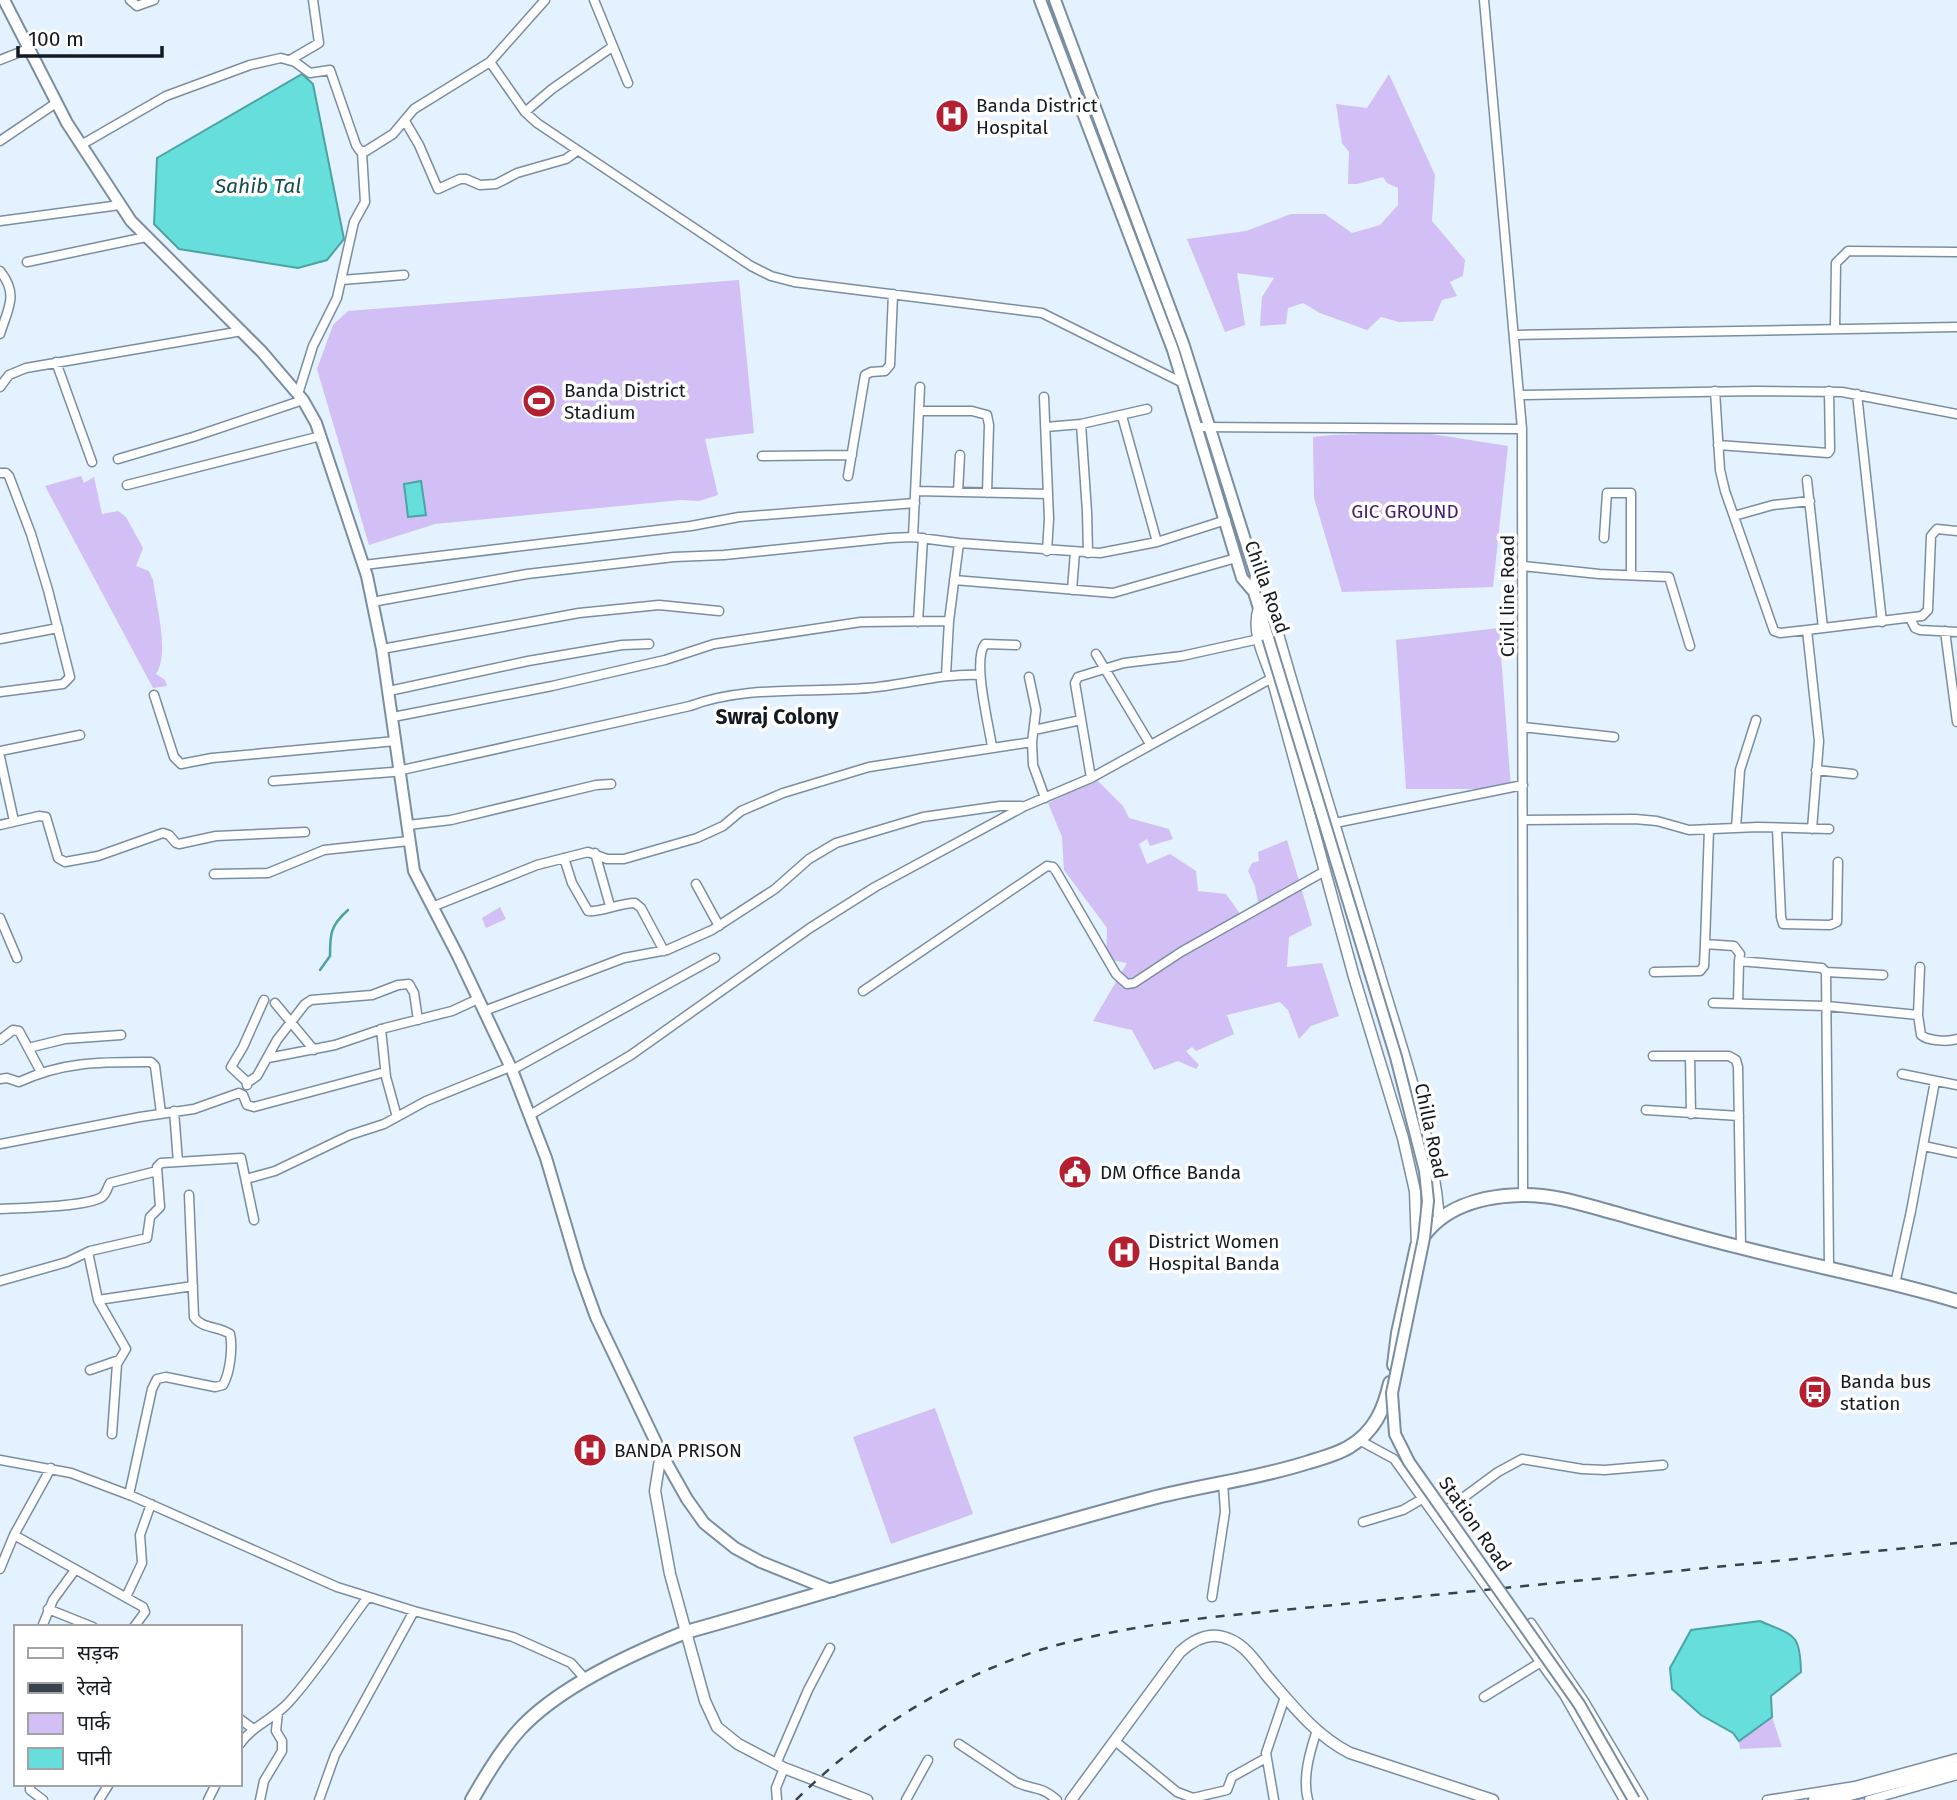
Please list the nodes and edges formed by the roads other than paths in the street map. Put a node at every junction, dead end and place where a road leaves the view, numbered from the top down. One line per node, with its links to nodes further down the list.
1 (4, 0): 11 (main road)
2 (130, 0): 3 (street)
3 (154, 0)
4 (313, 0): 13 (street)
5 (545, 0): 14 (street)
6 (594, 0): 10 (street)
7 (1040, 0): 16 (main road, Chilla Road)
8 (1055, 0): 15 (main road)
9 (1484, 0): 40 (street, Civil line Road)
10 (612, 47): 17 (street); 19 (street)
11 (28, 50): 12 (street); 18 (main road)
12 (0, 60)
13 (290, 60): 22 (street); 24 (street)
14 (490, 62): 19 (street); 20 (street)
15 (1081, 70): 16 (main road); 56 (main road)
16 (1069, 74): 42 (main road, Chilla Road)
17 (628, 83)
18 (56, 103): 21 (street); 22 (main road)
19 (525, 112): 23 (street)
20 (405, 121): 23 (street); 24 (street)
21 (0, 141)
22 (81, 145): 25 (main road)
23 (577, 151): 33 (street)
24 (362, 152): 32 (street)
25 (120, 205): 26 (street); 27 (main road)
26 (0, 221)
27 (146, 237): 29 (street); 38 (main road)
28 (1957, 253): 36 (street)
29 (27, 262)
30 (0, 271): 34 (street)
31 (404, 275): 32 (street)
32 (342, 280): 49 (street)
33 (893, 294): 42 (street); 62 (street)
34 (10, 302): 35 (street); 39 (street)
35 (0, 304)
36 (1835, 327): 37 (street); 40 (street)
37 (1957, 327)
38 (242, 331): 41 (street); 49 (main road)
39 (0, 334)
40 (1515, 335): 48 (street, Civil line Road)
41 (57, 362): 43 (street); 66 (street)
42 (1183, 383): 58 (main road, Chilla Road)
43 (0, 387)
44 (920, 387): 52 (street)
45 (1715, 391): 46 (street); 48 (street); 61 (street)
46 (1829, 391): 47 (street); 61 (street)
47 (1857, 394): 53 (street); 100 (street)
48 (1520, 395): 59 (street, Civil line Road)
49 (300, 397): 60 (main road); 65 (street)
50 (1044, 397): 57 (street)
51 (1147, 409): 54 (street)
52 (919, 411): 71 (street); 73 (street)
53 (1957, 414)
54 (1122, 416): 55 (street); 82 (street)
55 (1081, 424): 57 (street); 86 (street)
56 (1210, 426): 58 (street); 59 (street); 93 (main road)
57 (1046, 427): 74 (street)
58 (1198, 428): 78 (main road, Chilla Road)
59 (1522, 429): 89 (street, Civil line Road)
60 (321, 436): 70 (street); 88 (main road)
61 (1718, 445): 77 (street)
62 (852, 455): 64 (street); 68 (street)
63 (960, 455): 72 (street)
64 (762, 456)
65 (118, 459)
66 (92, 463)
67 (0, 473): 101 (street)
68 (848, 476)
69 (1807, 480): 75 (street)
70 (127, 485)
71 (916, 491): 72 (street); 76 (street)
72 (958, 492): 73 (street)
73 (987, 493): 74 (street)
74 (1048, 494): 84 (street)
75 (1810, 501): 77 (street); 102 (street)
76 (915, 503): 80 (street); 88 (street)
77 (1734, 516): 103 (street)
78 (1226, 520): 82 (street); 87 (main road, Chilla Road)
79 (1957, 531): 97 (street)
80 (918, 538): 83 (street); 94 (street); 99 (street)
81 (1604, 538): 90 (street)
82 (1157, 542): 86 (street)
83 (959, 544): 84 (street); 91 (street)
84 (1047, 551): 85 (street)
85 (1075, 552): 86 (street); 92 (street)
86 (1088, 553)
87 (1236, 558): 92 (street); 93 (main road, Chilla Road)
88 (364, 565): 94 (main road)
89 (1522, 566): 90 (street); 125 (street, Civil line Road)
90 (1631, 575): 110 (street)
91 (954, 580): 92 (street); 98 (street)
92 (1072, 590)
93 (1254, 592): 95 (main road, Chilla Road)
94 (372, 601): 111 (main road)
95 (1259, 608): 106 (main road, Chilla Road); 146 (street)
96 (719, 611): 111 (street)
97 (1910, 618): 100 (street); 104 (street)
98 (949, 621): 99 (street); 114 (street)
99 (918, 622): 121 (street)
100 (1882, 622): 102 (street)
101 (58, 628): 107 (street); 119 (street)
102 (1823, 628): 103 (street)
103 (1807, 630): 136 (street)
104 (1945, 631): 105 (street); 124 (street)
105 (1957, 632)
106 (1264, 638): 113 (street); 117 (street); 222 (main road, Chilla Road, bridge)
107 (0, 639)
108 (649, 644): 118 (street)
109 (1016, 645): 115 (street)
110 (1690, 646)
111 (383, 649): 118 (main road)
112 (1096, 654): 113 (street)
113 (1104, 670): 122 (street); 131 (street)
114 (946, 675): 115 (street); 135 (street)
115 (980, 675): 132 (street)
116 (1029, 677): 126 (street)
117 (1272, 678): 131 (street); 159 (street)
118 (389, 691): 121 (main road)
119 (0, 692)
120 (154, 695): 129 (street)
121 (393, 717): 129 (main road)
122 (1081, 720): 126 (street); 138 (street)
123 (1756, 720): 149 (street)
124 (1957, 722)
125 (1523, 727): 128 (street); 141 (street, Civil line Road)
126 (1034, 730): 130 (street)
127 (80, 735): 133 (street)
128 (1614, 737)
129 (396, 741): 135 (main road)
130 (1032, 742): 132 (street); 142 (street)
131 (1150, 744): 138 (street)
132 (992, 747): 156 (street)
133 (0, 751)
134 (0, 757): 145 (street)
135 (401, 771): 139 (street); 148 (main road)
136 (1816, 771): 137 (street); 152 (street)
137 (1853, 774)
138 (1091, 778): 142 (street)
139 (272, 781)
140 (611, 784): 148 (street)
141 (1523, 785): 144 (street, Civil line Road); 146 (street)
142 (1045, 798): 143 (street)
143 (1025, 806): 165 (street); 208 (street)
144 (1523, 820): 151 (street); 217 (street, Civil line Road)
145 (14, 821): 147 (street); 154 (street)
146 (1335, 822): 220 (street)
147 (0, 825)
148 (408, 825): 155 (main road)
149 (1737, 828): 150 (street); 151 (street)
150 (1777, 828): 152 (street); 158 (street)
151 (1709, 829): 166 (street)
152 (1812, 829): 153 (street)
153 (1829, 829)
154 (305, 832)
155 (409, 841): 160 (street); 163 (main road)
156 (595, 853): 157 (street); 162 (street)
157 (564, 858): 162 (street); 163 (street)
158 (1838, 862)
159 (1325, 871): 175 (street); 222 (street)
160 (214, 874)
161 (696, 884): 165 (street)
162 (610, 906): 167 (street)
163 (432, 907): 176 (main road)
164 (0, 918): 168 (street)
165 (719, 926): 167 (street)
166 (1705, 943): 170 (street); 172 (street)
167 (663, 951): 182 (street)
168 (17, 958)
169 (715, 958): 195 (street)
170 (1739, 961): 173 (street); 180 (street)
171 (1920, 967): 183 (street)
172 (1654, 972)
173 (1826, 972): 174 (street); 181 (street)
174 (1883, 975)
175 (863, 991)
176 (478, 999): 182 (main road); 184 (street)
177 (264, 1000): 201 (street)
178 (275, 1003): 185 (street)
179 (1713, 1003): 180 (street)
180 (1738, 1003): 181 (street)
181 (1827, 1006): 183 (street); 225 (street)
182 (484, 1011): 195 (main road)
183 (1918, 1015): 188 (street)
184 (418, 1020): 185 (street); 186 (street)
185 (292, 1021): 191 (street); 194 (street)
186 (381, 1029): 191 (street); 197 (street)
187 (121, 1035): 190 (street)
188 (1957, 1039)
189 (0, 1040): 190 (street)
190 (28, 1048): 196 (street)
191 (314, 1049): 194 (street)
192 (1653, 1056): 193 (street)
193 (1690, 1056): 207 (street); 209 (street)
194 (268, 1058): 201 (street)
195 (511, 1068): 208 (main road); 210 (street)
196 (41, 1072): 199 (street); 206 (street)
197 (385, 1072): 203 (street); 210 (street)
198 (1902, 1074): 200 (street)
199 (0, 1079)
200 (1935, 1081): 202 (street); 212 (street)
201 (247, 1083): 203 (street)
202 (1957, 1085)
203 (241, 1093): 204 (street)
204 (174, 1111): 206 (street); 214 (street)
205 (1646, 1111): 207 (street)
206 (161, 1114): 211 (street)
207 (1691, 1114): 209 (street)
208 (530, 1115): 235 (main road)
209 (1740, 1116): 223 (street)
210 (397, 1117): 216 (street)
211 (0, 1144)
212 (1924, 1146): 213 (street); 227 (street)
213 (1957, 1153)
214 (178, 1162): 215 (street); 216 (street)
215 (157, 1171): 219 (street); 224 (street)
216 (246, 1179): 221 (street)
217 (1523, 1194): 220 (highway); 223 (highway)
218 (189, 1195): 228 (street)
219 (0, 1209)
220 (1439, 1218): 222 (highway)
221 (254, 1220)
222 (1420, 1242): 234 (highway); 292 (main road, Station Road, bridge)
223 (1741, 1248): 225 (highway)
224 (88, 1252): 226 (street); 229 (street)
225 (1829, 1267): 227 (highway)
226 (0, 1281)
227 (1895, 1284): 230 (highway)
228 (193, 1286): 229 (street); 240 (street)
229 (98, 1300): 231 (street)
230 (1957, 1301)
231 (119, 1360): 232 (street); 233 (street)
232 (90, 1370)
233 (112, 1434)
234 (1359, 1440): 239 (highway); 241 (street)
235 (662, 1453): 248 (main road); 258 (street)
236 (0, 1460): 238 (street)
237 (1663, 1465): 243 (street)
238 (51, 1468): 240 (street); 245 (street)
239 (1223, 1482): 248 (highway); 250 (street)
240 (129, 1495): 242 (street)
241 (1422, 1499): 243 (street); 244 (street)
242 (151, 1504): 249 (street); 251 (street)
243 (1436, 1518): 260 (street)
244 (1363, 1522)
245 (13, 1535): 246 (street); 247 (street)
246 (0, 1569)
247 (75, 1570): 251 (street); 252 (street)
248 (833, 1591): 258 (highway)
249 (368, 1597): 253 (street); 264 (street)
250 (1212, 1597)
251 (126, 1598): 257 (street)
252 (48, 1609): 255 (street); 256 (street)
253 (414, 1611): 261 (street); 282 (street)
254 (1531, 1623): 293 (street)
255 (42, 1625)
256 (88, 1625)
257 (136, 1625)
258 (686, 1632): 261 (highway); 274 (street)
259 (830, 1648): 274 (street)
260 (1541, 1662): 263 (street); 291 (street)
261 (586, 1680): 283 (highway)
262 (1285, 1697): 267 (street); 269 (street); 271 (street)
263 (1484, 1698)
264 (278, 1713): 266 (street); 281 (street)
265 (242, 1720): 266 (street)
266 (252, 1728): 268 (street)
267 (1317, 1730): 279 (street); 290 (street)
268 (242, 1741)
269 (1115, 1741): 278 (street); 288 (street)
270 (959, 1744): 287 (street)
271 (1266, 1758): 278 (street); 289 (street)
272 (1957, 1758): 294 (street)
273 (928, 1760): 286 (street)
274 (780, 1766): 284 (street); 285 (street)
275 (1957, 1767): 295 (main road)
276 (1957, 1775): 296 (street)
277 (30, 1786): 280 (street)
278 (1185, 1798)
279 (1488, 1799)
280 (44, 1800)
281 (260, 1800)
282 (319, 1800)
283 (472, 1800)
284 (777, 1800)
285 (867, 1800)
286 (906, 1800)
287 (1057, 1800)
288 (1071, 1800)
289 (1274, 1800)
290 (1308, 1800)
291 (1624, 1800)
292 (1634, 1800)
293 (1643, 1800)
294 (1767, 1800)
295 (1814, 1800)
296 (1869, 1800)

